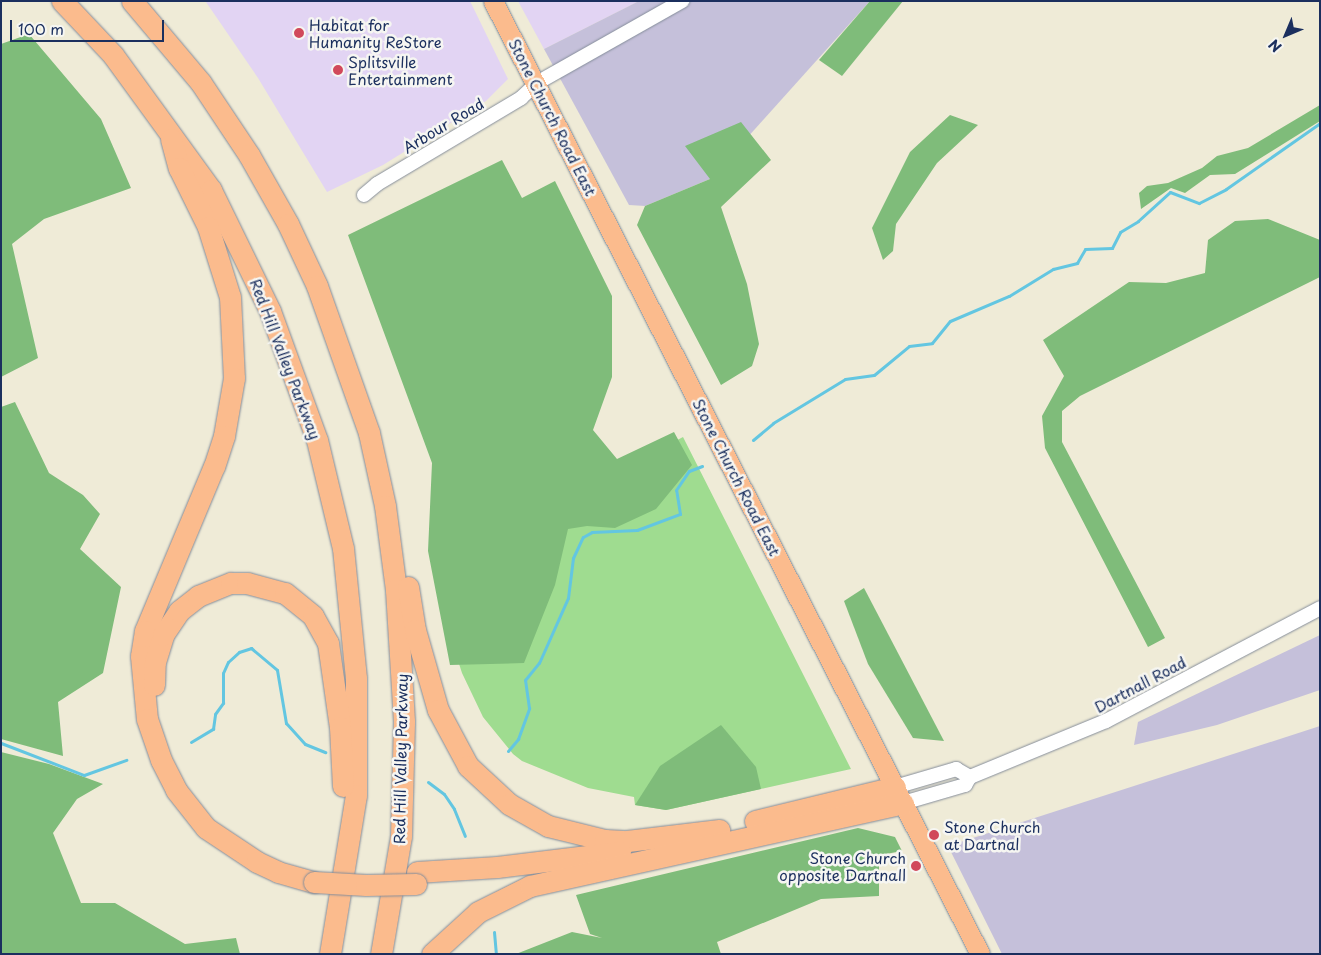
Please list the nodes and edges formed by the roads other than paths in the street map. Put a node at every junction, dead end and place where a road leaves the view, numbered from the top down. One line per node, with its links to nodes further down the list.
1 (62, 1): 6 (highway, Red Hill Valley Parkway)
2 (132, 1): 8 (highway, Red Hill Valley Parkway)
3 (493, 1): 5 (main road, Stone Church Road East)
4 (682, 1): 5 (street, Arbour Road)
5 (537, 83): 7 (street, Arbour Road); 10 (main road, Stone Church Road East)
6 (168, 127): 13 (highway); 15 (highway, Red Hill Valley Parkway)
7 (364, 195)
8 (385, 506): 11 (highway); 17 (highway, Red Hill Valley Parkway)
9 (1320, 608): 10 (street, Dartnall Road)
10 (899, 795): 11 (highway); 12 (highway); 19 (main road, Stone Church Road East)
11 (719, 830): 14 (highway)
12 (610, 867): 14 (highway); 18 (highway)
13 (315, 875): 14 (highway); 15 (highway)
14 (416, 878)
15 (339, 904): 16 (highway, Red Hill Valley Parkway)
16 (330, 954)
17 (381, 954)
18 (432, 954)
19 (980, 954)

